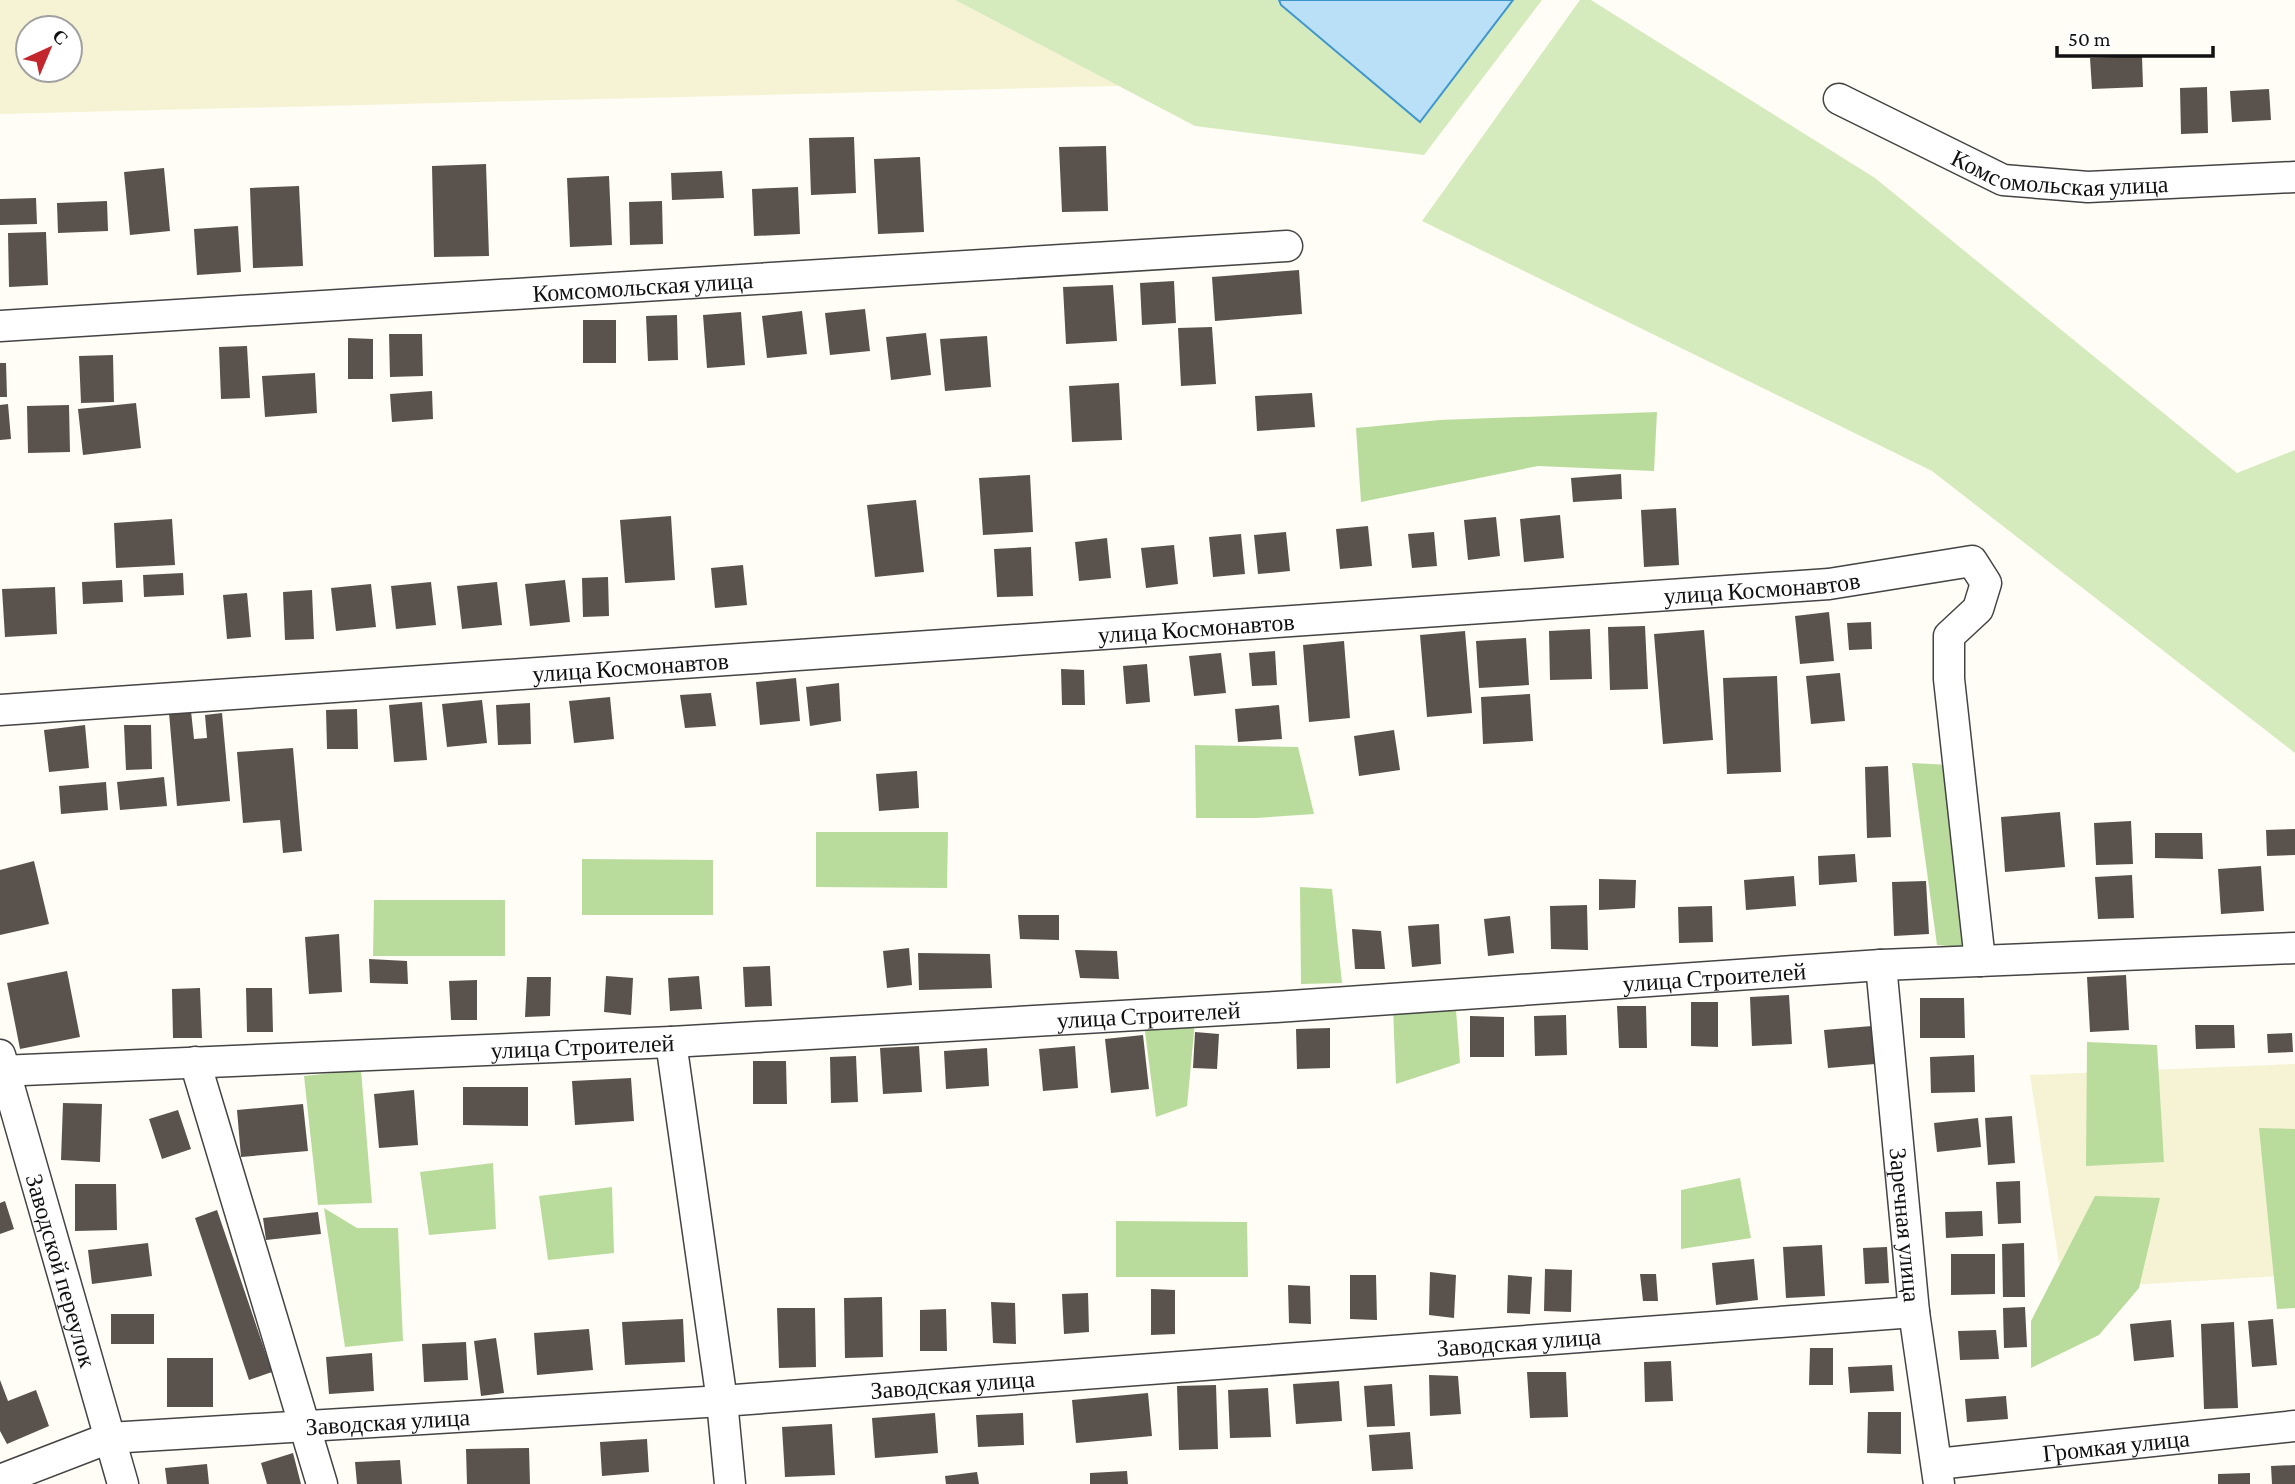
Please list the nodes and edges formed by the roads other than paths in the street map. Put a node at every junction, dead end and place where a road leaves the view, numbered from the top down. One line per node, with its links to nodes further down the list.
1 (1839, 99): 2 (street, Комсомольская улица)
2 (2295, 177)
3 (1287, 246): 4 (street, Комсомольская улица)
4 (0, 326)
5 (0, 710): 7 (street, улица Космонавтов)
6 (2295, 948): 7 (street, улица Строителей)
7 (1980, 961): 8 (street, улица Строителей)
8 (1881, 965): 9 (street, улица Строителей); 12 (street, Заречная улица)
9 (671, 1042): 10 (street, улица Строителей); 13 (street)
10 (195, 1062): 11 (street, улица Строителей); 14 (street)
11 (1, 1066): 16 (street, Заводской переулок)
12 (1914, 1312): 13 (street, Заводская улица); 17 (street, Заречная улица)
13 (722, 1401): 14 (street, Заводская улица); 21 (street)
14 (304, 1426): 16 (street, Заводская улица); 20 (street)
15 (2295, 1426): 17 (street, Громкая улица)
16 (109, 1438): 18 (street, Заводская улица); 19 (street, Заводской переулок)
17 (1938, 1474)
18 (0, 1480)
19 (123, 1484)
20 (322, 1484)
21 (730, 1484)

